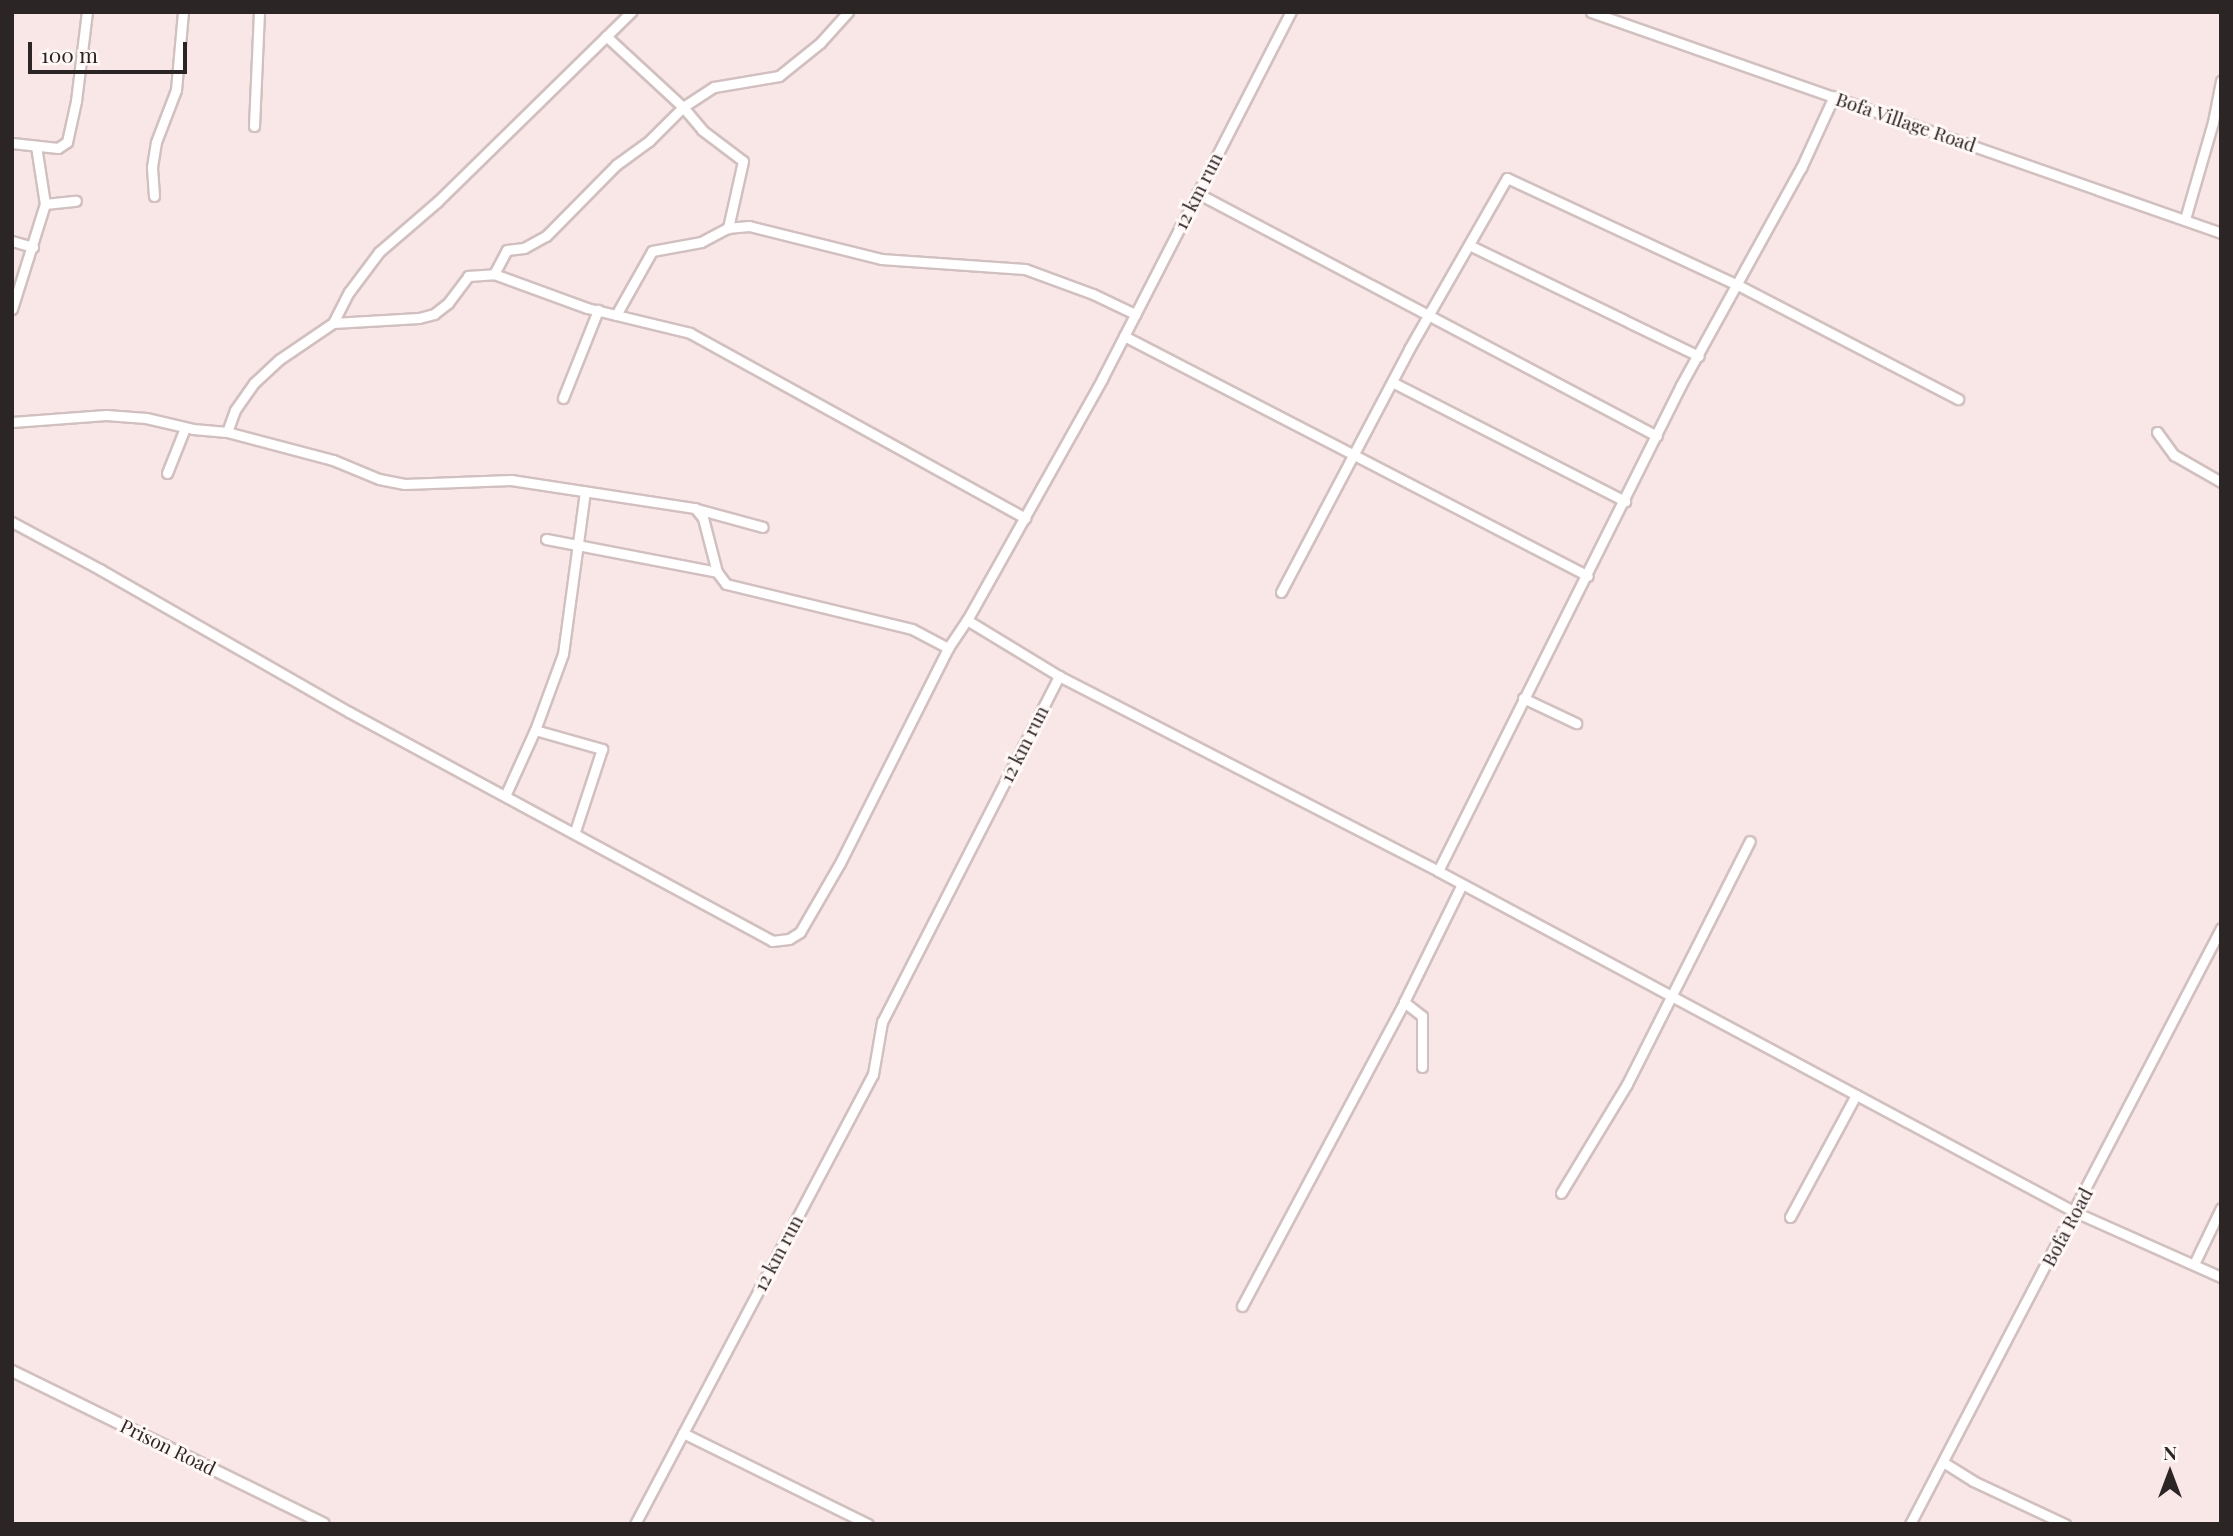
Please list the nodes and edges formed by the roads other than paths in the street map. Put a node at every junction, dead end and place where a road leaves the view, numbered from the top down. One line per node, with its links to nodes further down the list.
1 (87, 12): 14 (street)
2 (183, 12): 16 (street)
3 (259, 12): 12 (street)
4 (849, 12): 11 (street)
5 (1290, 12): 15 (street, 12 km run)
6 (1591, 12): 10 (street, Bofa Village Road)
7 (630, 13): 8 (street)
8 (606, 36): 11 (street); 32 (street)
9 (2221, 81): 19 (street)
10 (1834, 96): 19 (street, Bofa Village Road); 26 (street)
11 (683, 107): 20 (street); 25 (street)
12 (254, 126)
13 (12, 143): 14 (street)
14 (36, 146): 18 (street)
15 (1198, 193): 29 (street, 12 km run); 31 (street)
16 (154, 196)
17 (75, 201): 18 (street)
18 (45, 204): 24 (street)
19 (2185, 219): 21 (street, Bofa Village Road)
20 (728, 228): 29 (street); 30 (street)
21 (2221, 233)
22 (12, 241): 24 (street)
23 (1469, 245): 26 (street); 31 (street); 34 (street)
24 (33, 247): 27 (street)
25 (495, 274): 28 (street); 32 (street)
26 (1738, 285): 34 (street); 37 (street)
27 (12, 309)
28 (598, 310): 30 (street); 36 (street)
29 (1135, 314): 33 (street, 12 km run)
30 (616, 315): 49 (street)
31 (1430, 315): 35 (street); 42 (street)
32 (333, 323): 40 (street)
33 (1124, 337): 43 (street); 49 (street, 12 km run)
34 (1699, 356): 42 (street)
35 (1392, 382): 43 (street); 47 (street)
36 (564, 398)
37 (1958, 399)
38 (12, 422): 39 (street)
39 (186, 428): 40 (street); 44 (street)
40 (227, 432): 46 (street)
41 (2157, 432): 45 (street)
42 (1657, 436): 47 (street)
43 (1353, 456): 55 (street); 56 (street)
44 (167, 473)
45 (2221, 482)
46 (585, 491): 48 (street); 53 (street)
47 (1625, 501): 55 (street)
48 (695, 508): 51 (street); 54 (street)
49 (1025, 517): 57 (street, 12 km run)
50 (12, 522): 63 (street, 12 km run)
51 (763, 527)
52 (546, 539): 53 (street)
53 (578, 545): 54 (street); 62 (street)
54 (717, 572): 58 (street)
55 (1588, 576): 60 (street)
56 (1281, 593)
57 (967, 620): 58 (street, 12 km run); 59 (street)
58 (948, 648): 64 (street, 12 km run)
59 (1059, 676): 66 (street); 81 (street, 12 km run)
60 (1523, 698): 61 (street); 66 (street)
61 (1576, 723)
62 (535, 730): 63 (street); 64 (street)
63 (505, 796): 64 (street, 12 km run)
64 (574, 834)
65 (1750, 841): 69 (street)
66 (1438, 871): 67 (street)
67 (1462, 884): 69 (street); 70 (street)
68 (2221, 928): 75 (street, Bofa Road)
69 (1672, 996): 72 (street); 73 (street)
70 (1404, 1002): 71 (street); 79 (street)
71 (1422, 1067)
72 (1856, 1095): 75 (street); 76 (street)
73 (1561, 1193)
74 (2221, 1208): 77 (street)
75 (2075, 1213): 77 (street); 82 (street, Bofa Road)
76 (1790, 1217)
77 (2194, 1264): 78 (street)
78 (2221, 1277)
79 (1242, 1306)
80 (12, 1371): 83 (street, Prison Road)
81 (683, 1433): 84 (street, 12 km run); 85 (street)
82 (1943, 1462): 86 (street, Bofa Road); 87 (street)
83 (324, 1524)
84 (635, 1524)
85 (868, 1524)
86 (1910, 1524)
87 (2065, 1524)

